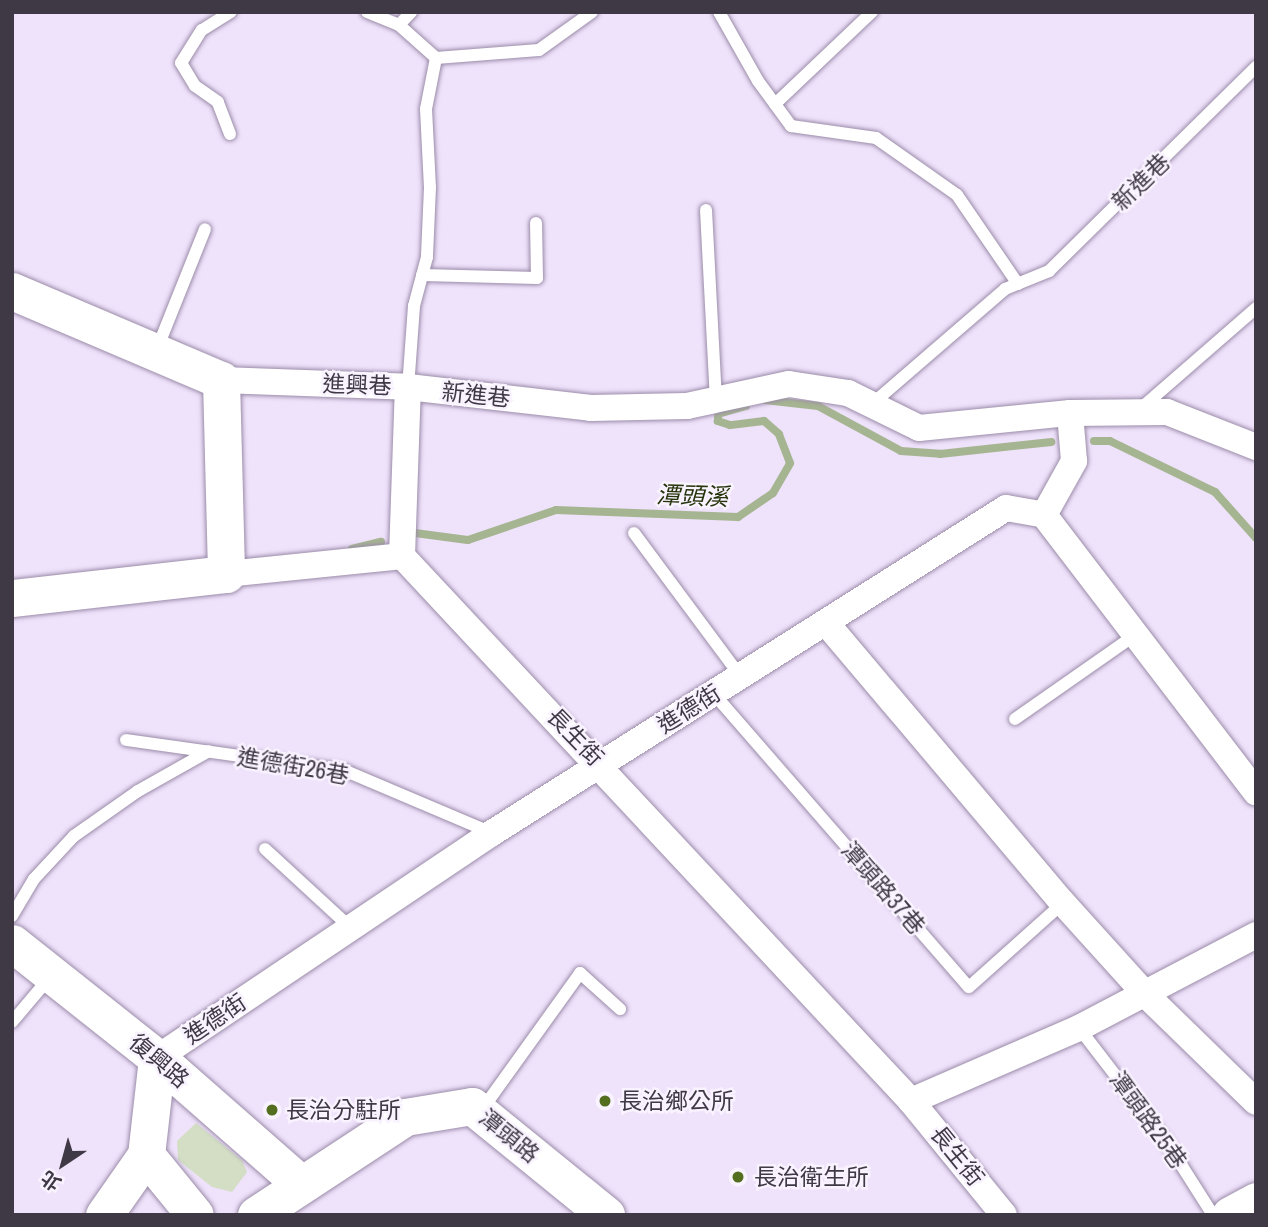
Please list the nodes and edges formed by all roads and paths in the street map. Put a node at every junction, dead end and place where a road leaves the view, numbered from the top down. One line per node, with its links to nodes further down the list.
1 (231, 12): 11 (lane)
2 (367, 12): 7 (lane)
3 (411, 12): 7 (lane)
4 (592, 12): 8 (lane)
5 (719, 12): 10 (lane)
6 (872, 12): 10 (lane)
7 (400, 25): 8 (lane)
8 (436, 58): 15 (lane, 新進巷)
9 (1256, 67): 16 (lane, 新進巷)
10 (775, 104): 16 (lane)
11 (230, 134)
12 (706, 210): 22 (lane)
13 (536, 223): 15 (lane)
14 (205, 229): 19 (lane)
15 (422, 275): 21 (lane, 新進巷)
16 (1018, 284): 23 (lane, 新進巷)
17 (12, 291): 19 (street, 進興巷)
18 (1256, 308): 24 (lane)
19 (155, 352): 20 (street, 進興巷)
20 (221, 380): 21 (street, 進興巷); 30 (street)
21 (408, 387): 22 (street, 新進巷); 29 (street, 進興巷)
22 (716, 400): 23 (street, 新進巷)
23 (870, 406): 25 (street, 新進巷)
24 (1136, 412): 25 (street, 新進巷); 26 (street, 新進巷)
25 (1070, 413): 27 (street)
26 (1256, 447)
27 (1044, 515): 32 (street, 進德街); 33 (street)
28 (635, 533): 34 (lane)
29 (402, 556): 30 (street); 39 (street, 長生街)
30 (226, 574): 31 (street)
31 (12, 598)
32 (827, 624): 34 (street, 進德街); 43 (street)
33 (1135, 635): 36 (lane); 40 (street)
34 (741, 677): 35 (street, 進德街)
35 (714, 694): 39 (street, 進德街); 43 (lane, 潭頭路37巷)
36 (1015, 719)
37 (126, 740): 38 (lane, 進德街26巷)
38 (209, 751): 41 (lane, 進德街26巷); 44 (lane)
39 (600, 764): 41 (street, 進德街); 54 (street, 長生街)
40 (1256, 792)
41 (492, 833): 45 (street, 進德街)
42 (265, 849): 45 (lane)
43 (1063, 903): 49 (street)
44 (12, 916)
45 (351, 928): 53 (street, 進德街)
46 (1256, 934): 49 (street)
47 (12, 943): 48 (street, 復興路)
48 (52, 974): 51 (lane); 53 (street, 復興路)
49 (1146, 995): 52 (street); 55 (street)
50 (620, 1009): 56 (lane)
51 (12, 1022)
52 (1079, 1028): 54 (street); 65 (lane, 潭頭路25巷)
53 (157, 1058): 57 (street); 58 (street, 復興路)
54 (911, 1101): 64 (street, 長生街)
55 (1256, 1102)
56 (480, 1112): 58 (street, 潭頭路); 63 (street, 潭頭路)
57 (146, 1155): 60 (street); 61 (street)
58 (301, 1184): 62 (street, 潭頭路)
59 (1256, 1200): 66 (street)
60 (104, 1215)
61 (195, 1215)
62 (256, 1215)
63 (606, 1215)
64 (1004, 1215)
65 (1213, 1215)
66 (1230, 1215)

